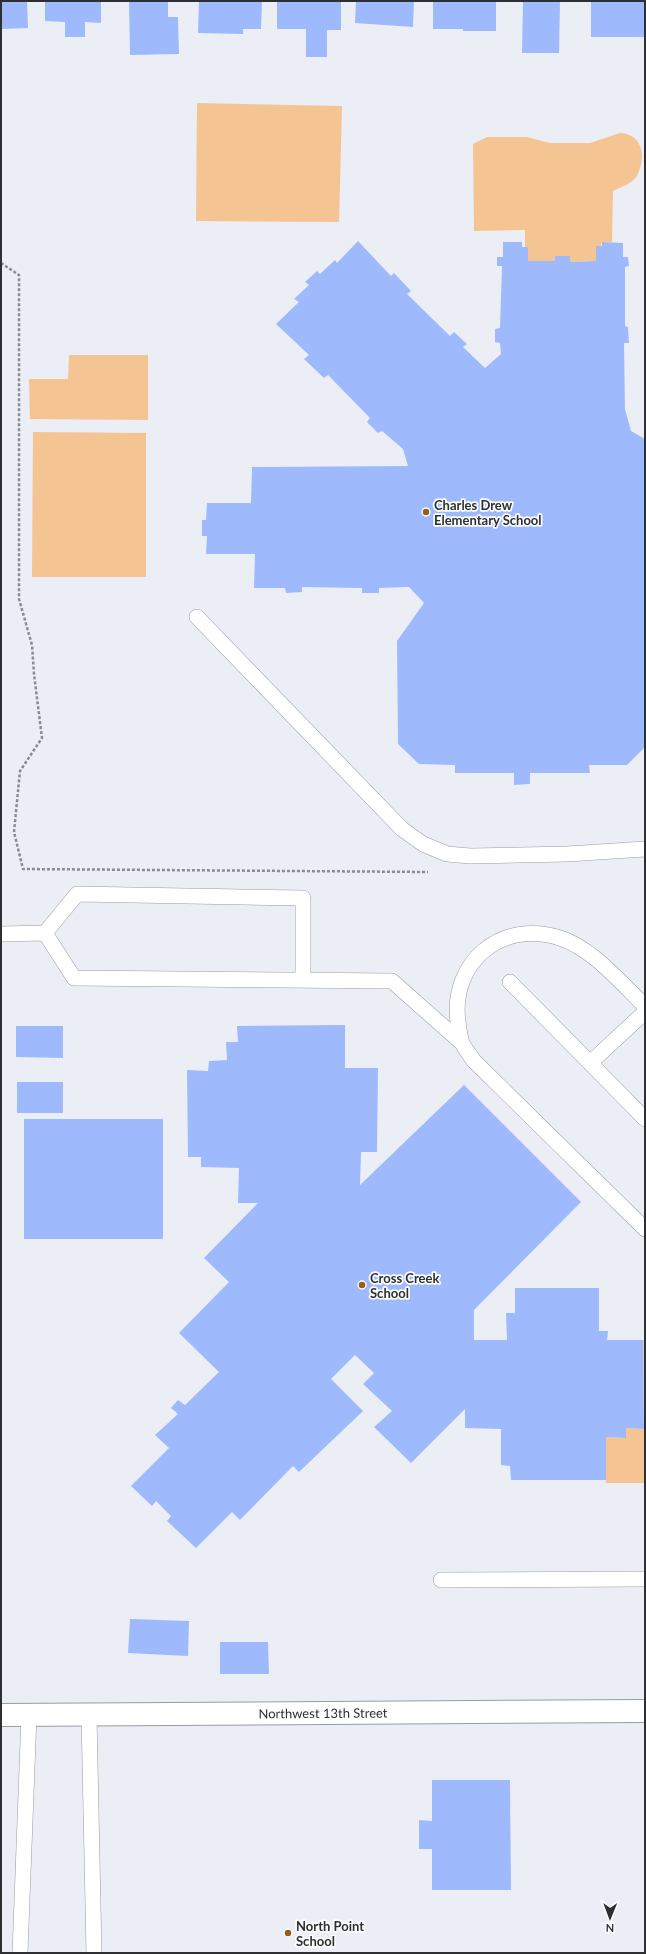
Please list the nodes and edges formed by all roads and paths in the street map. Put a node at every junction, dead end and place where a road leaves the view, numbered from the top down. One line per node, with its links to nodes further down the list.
1 (1, 263): 4 (path)
2 (197, 617): 3 (lane)
3 (645, 849)
4 (433, 872)
5 (45, 933): 6 (lane); 7 (lane); 7 (lane)
6 (1, 934)
7 (303, 980): 11 (lane)
8 (510, 982): 12 (lane)
9 (645, 1006): 11 (lane)
10 (645, 1012): 12 (lane)
11 (462, 1043): 14 (lane)
12 (590, 1063): 13 (lane)
13 (645, 1119)
14 (645, 1229)
15 (645, 1579): 16 (lane)
16 (441, 1580)
17 (645, 1711): 20 (street, Northwest 13th Street)
18 (1, 1715): 19 (street, Northwest 13th Street)
19 (29, 1715): 20 (street, Northwest 13th Street); 21 (lane)
20 (89, 1715): 22 (lane)
21 (20, 1953)
22 (94, 1953)

